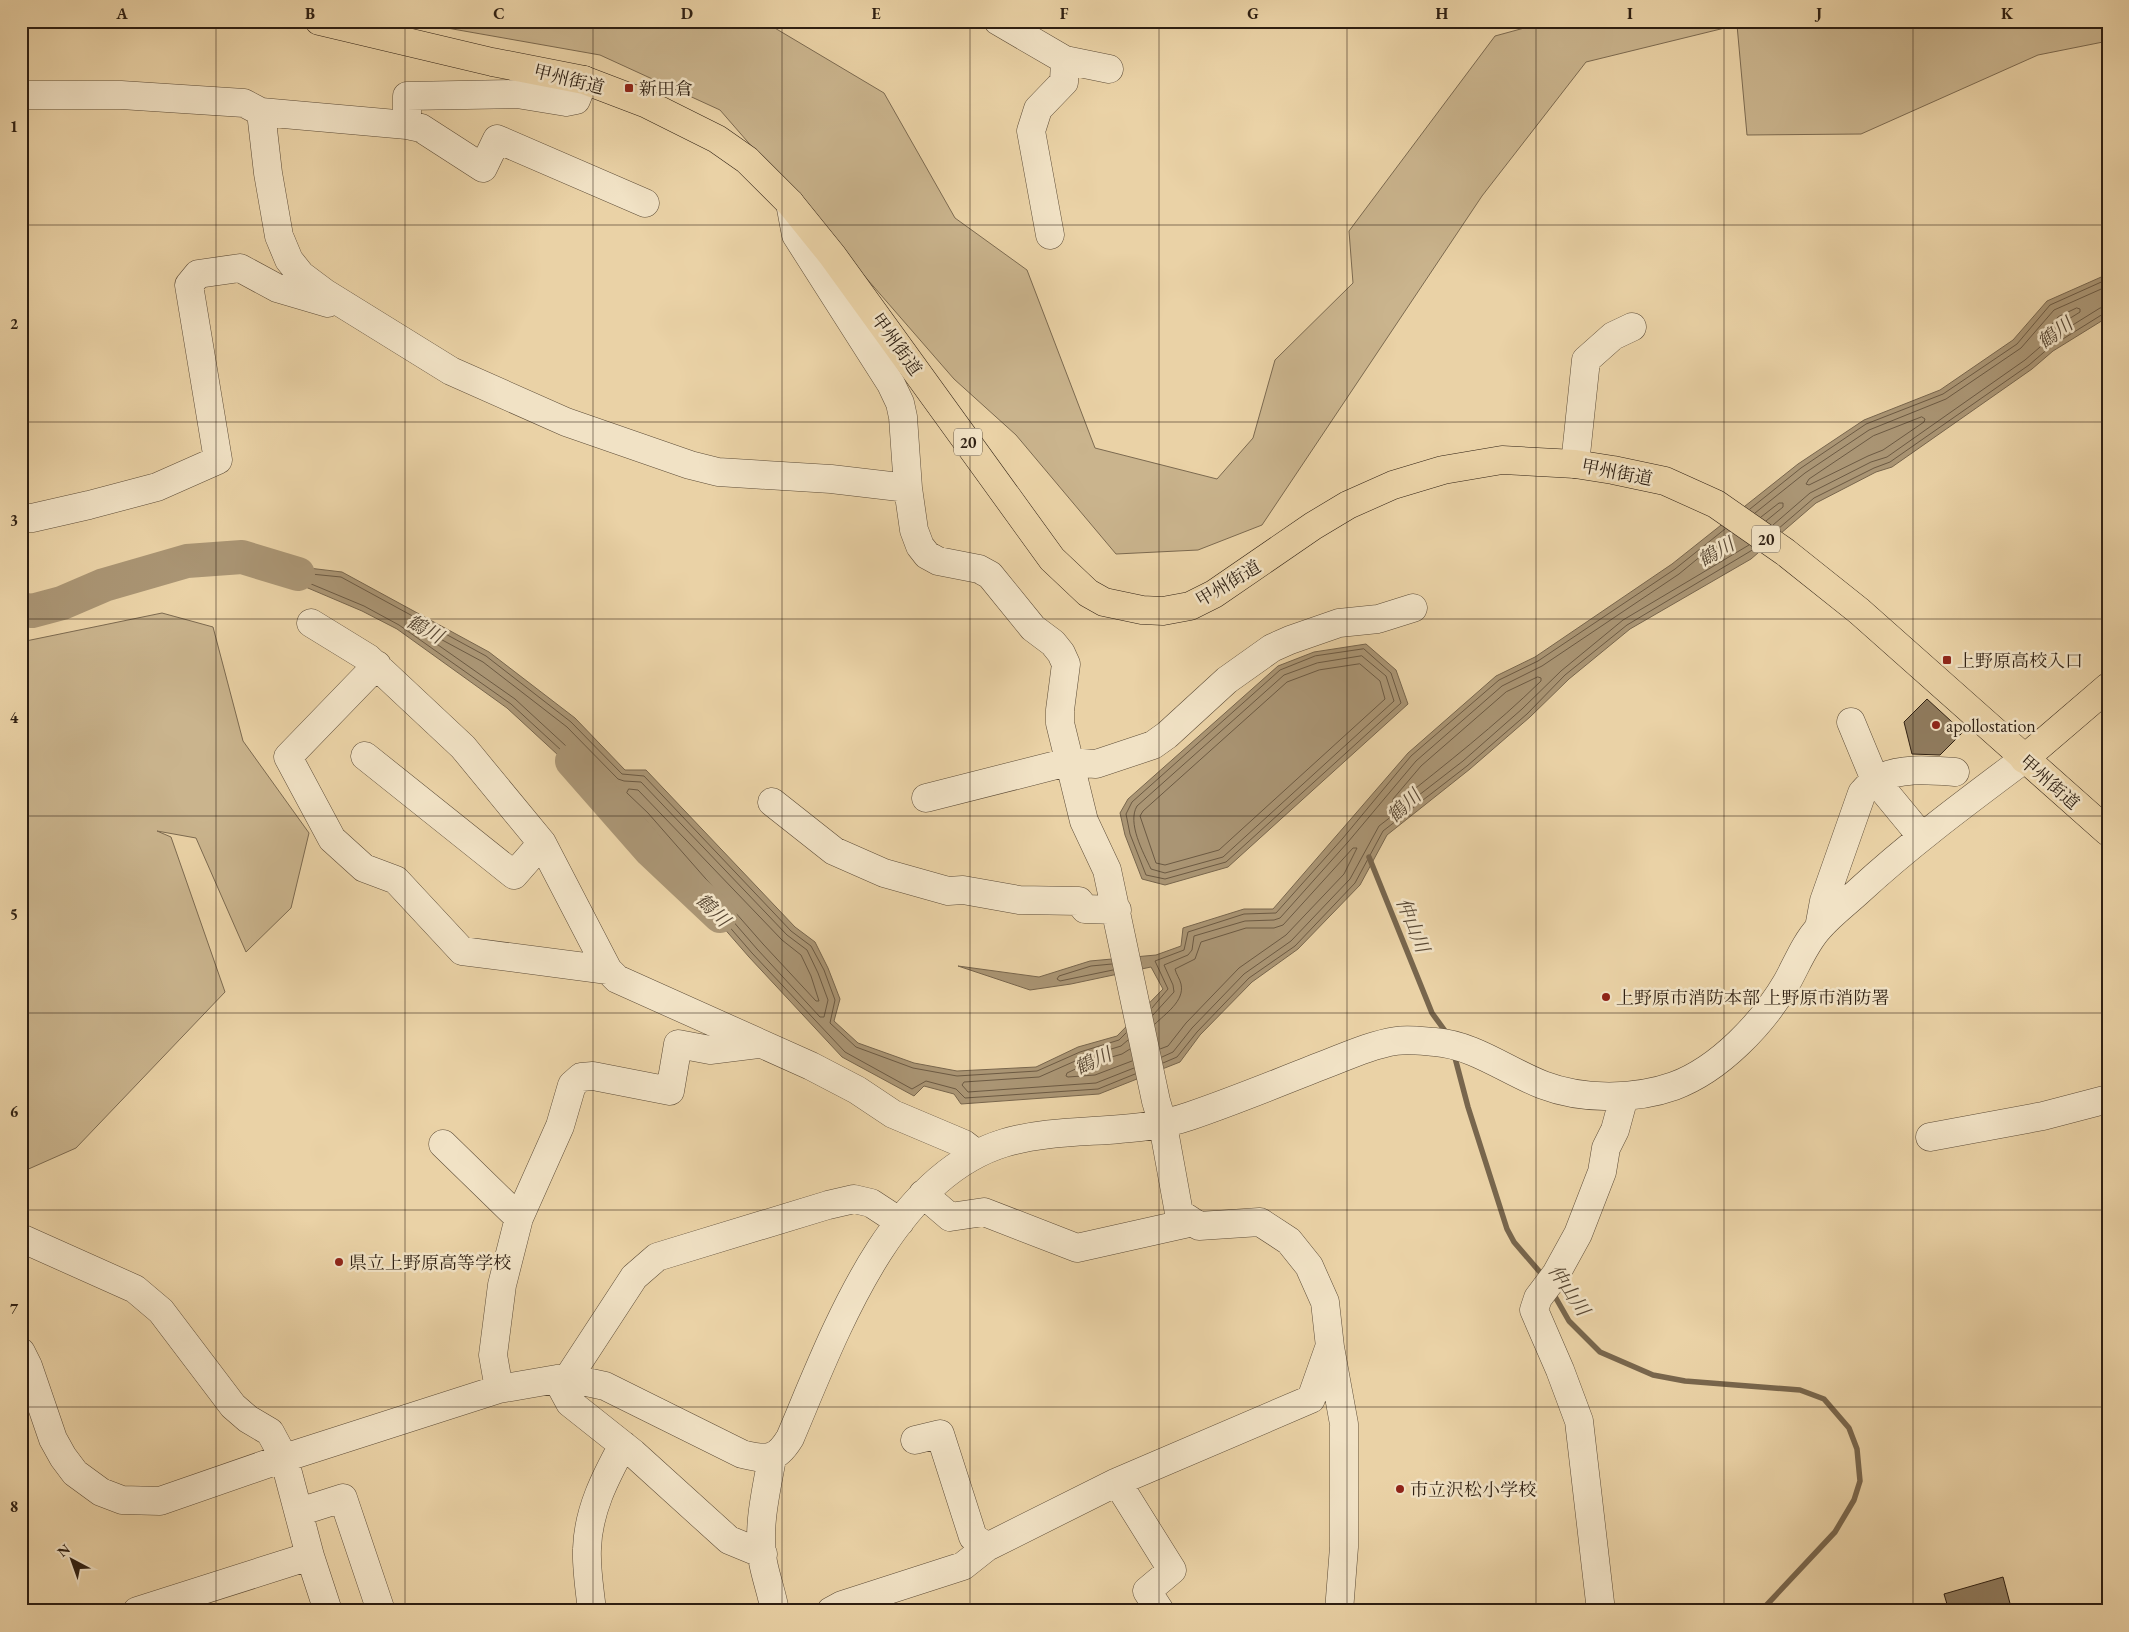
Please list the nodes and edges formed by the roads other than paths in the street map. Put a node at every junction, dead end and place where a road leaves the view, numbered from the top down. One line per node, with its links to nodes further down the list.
1 (319, 21): 5 (main road, 甲州街道 / 20)
2 (998, 21): 3 (street)
3 (1065, 60): 4 (street); 11 (street)
4 (1109, 69)
5 (584, 80): 8 (street); 10 (main road, 甲州街道 / 20)
6 (21, 95): 7 (street)
7 (261, 112): 8 (street); 12 (street)
8 (407, 124): 9 (street)
9 (645, 203)
10 (790, 203): 14 (main road, 甲州街道 / 20); 15 (street)
11 (1050, 234)
12 (356, 311): 15 (street); 16 (street)
13 (1632, 327): 14 (street)
14 (1575, 464): 23 (main road, 甲州街道 / 20)
15 (908, 488): 24 (street)
16 (21, 518)
17 (1413, 608): 24 (street)
18 (311, 624): 19 (street)
19 (377, 665): 31 (street); 34 (street)
20 (2108, 687): 23 (main road)
21 (1851, 722): 26 (street)
22 (365, 756): 31 (street)
23 (2024, 758): 29 (main road, 甲州街道 / 20); 30 (street)
24 (1068, 762): 27 (street); 32 (street)
25 (1955, 772): 26 (street)
26 (1875, 780): 30 (street); 33 (street)
27 (926, 798)
28 (772, 802): 32 (street)
29 (2108, 832)
30 (1922, 837): 33 (street)
31 (542, 844): 34 (street)
32 (1117, 910): 38 (street)
33 (1819, 928): 36 (street)
34 (608, 970): 35 (street)
35 (758, 1044): 41 (street); 43 (street)
36 (1624, 1097): 38 (street); 68 (street)
37 (2108, 1099): 39 (street)
38 (1160, 1113): 41 (street); 45 (street)
39 (1930, 1136)
40 (443, 1144): 43 (street)
41 (977, 1154): 42 (street)
42 (923, 1194): 44 (street); 45 (street)
43 (519, 1218): 50 (street)
44 (900, 1222): 49 (street); 54 (street)
45 (1193, 1222): 47 (street)
46 (21, 1238): 53 (street)
47 (1330, 1347): 55 (street); 67 (street)
48 (21, 1352): 53 (street)
49 (562, 1378): 50 (street); 52 (street); 54 (street)
50 (499, 1389): 53 (street)
51 (915, 1440): 57 (street)
52 (623, 1445): 58 (street); 63 (street)
53 (284, 1458): 56 (street)
54 (772, 1458): 58 (street)
55 (1117, 1482): 57 (street); 66 (street)
56 (299, 1512): 59 (street); 62 (street)
57 (987, 1547): 65 (street)
58 (763, 1554): 64 (street)
59 (310, 1556): 60 (street); 61 (street)
60 (137, 1611)
61 (328, 1611)
62 (381, 1611)
63 (592, 1611)
64 (775, 1611)
65 (831, 1611)
66 (1160, 1611)
67 (1339, 1611)
68 (1601, 1611)

